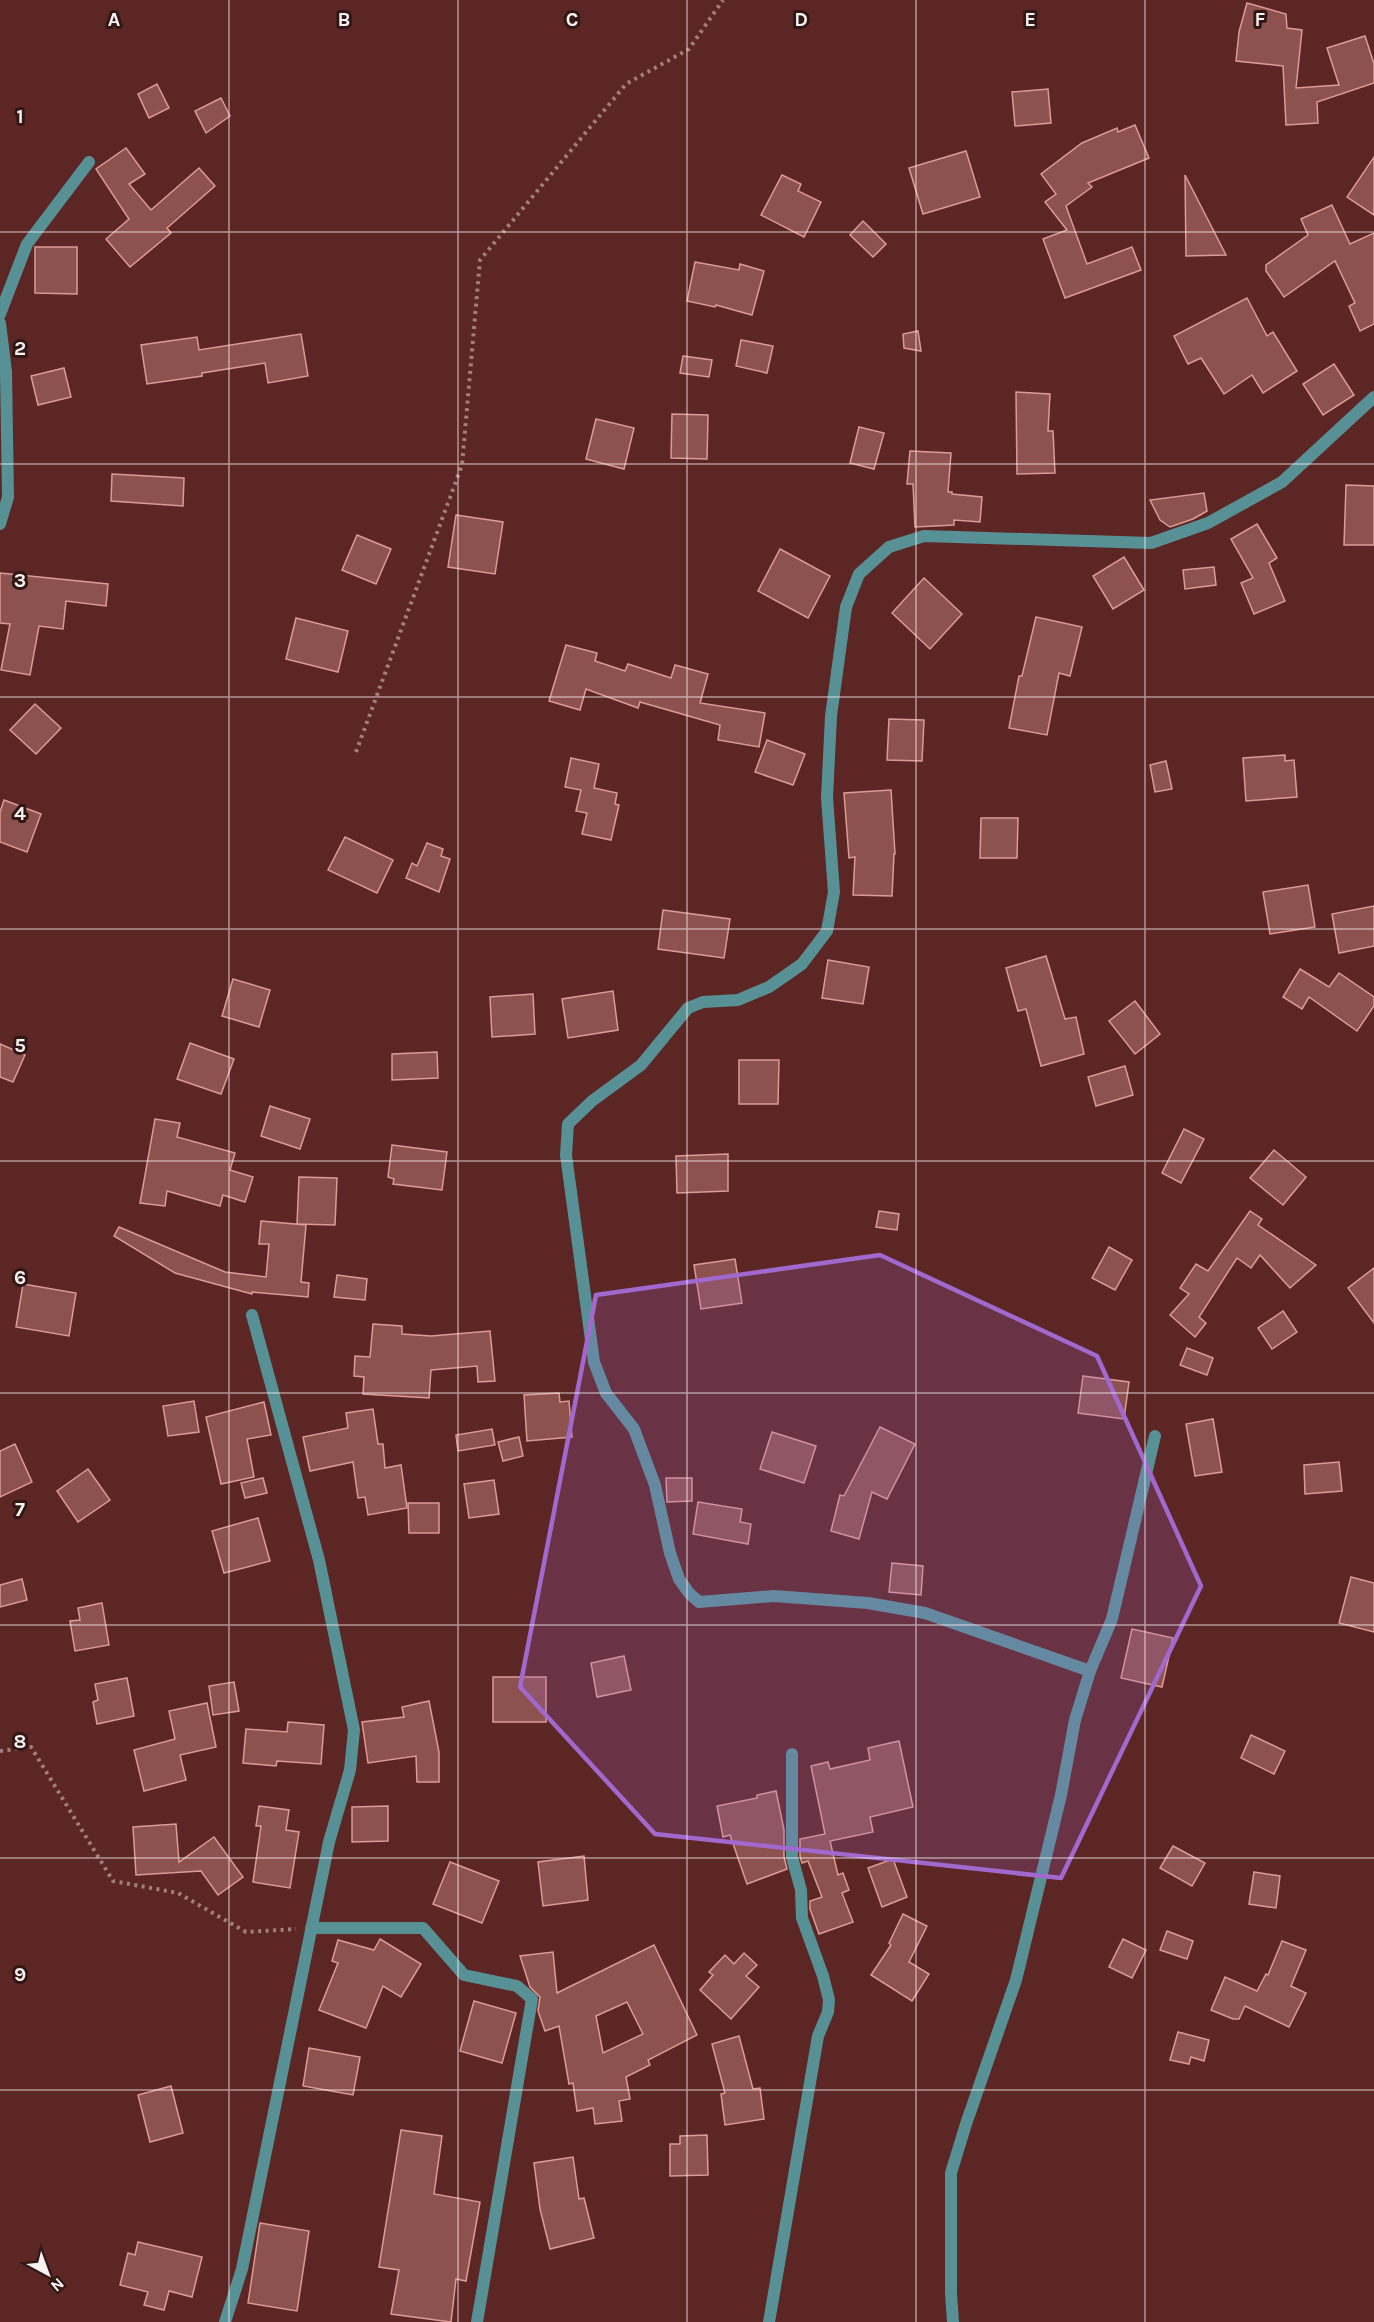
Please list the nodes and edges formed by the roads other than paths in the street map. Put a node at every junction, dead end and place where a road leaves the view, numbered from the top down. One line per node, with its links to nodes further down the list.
1 (89, 162): 2 (street)
2 (0, 314)
3 (0, 323): 5 (street)
4 (1374, 397): 8 (street)
5 (0, 524)
6 (252, 1315): 10 (street)
7 (1155, 1436): 8 (street)
8 (1090, 1671): 14 (street)
9 (792, 1754): 13 (street)
10 (311, 1928): 11 (street); 12 (street)
11 (225, 2322)
12 (477, 2322)
13 (769, 2322)
14 (953, 2322)

